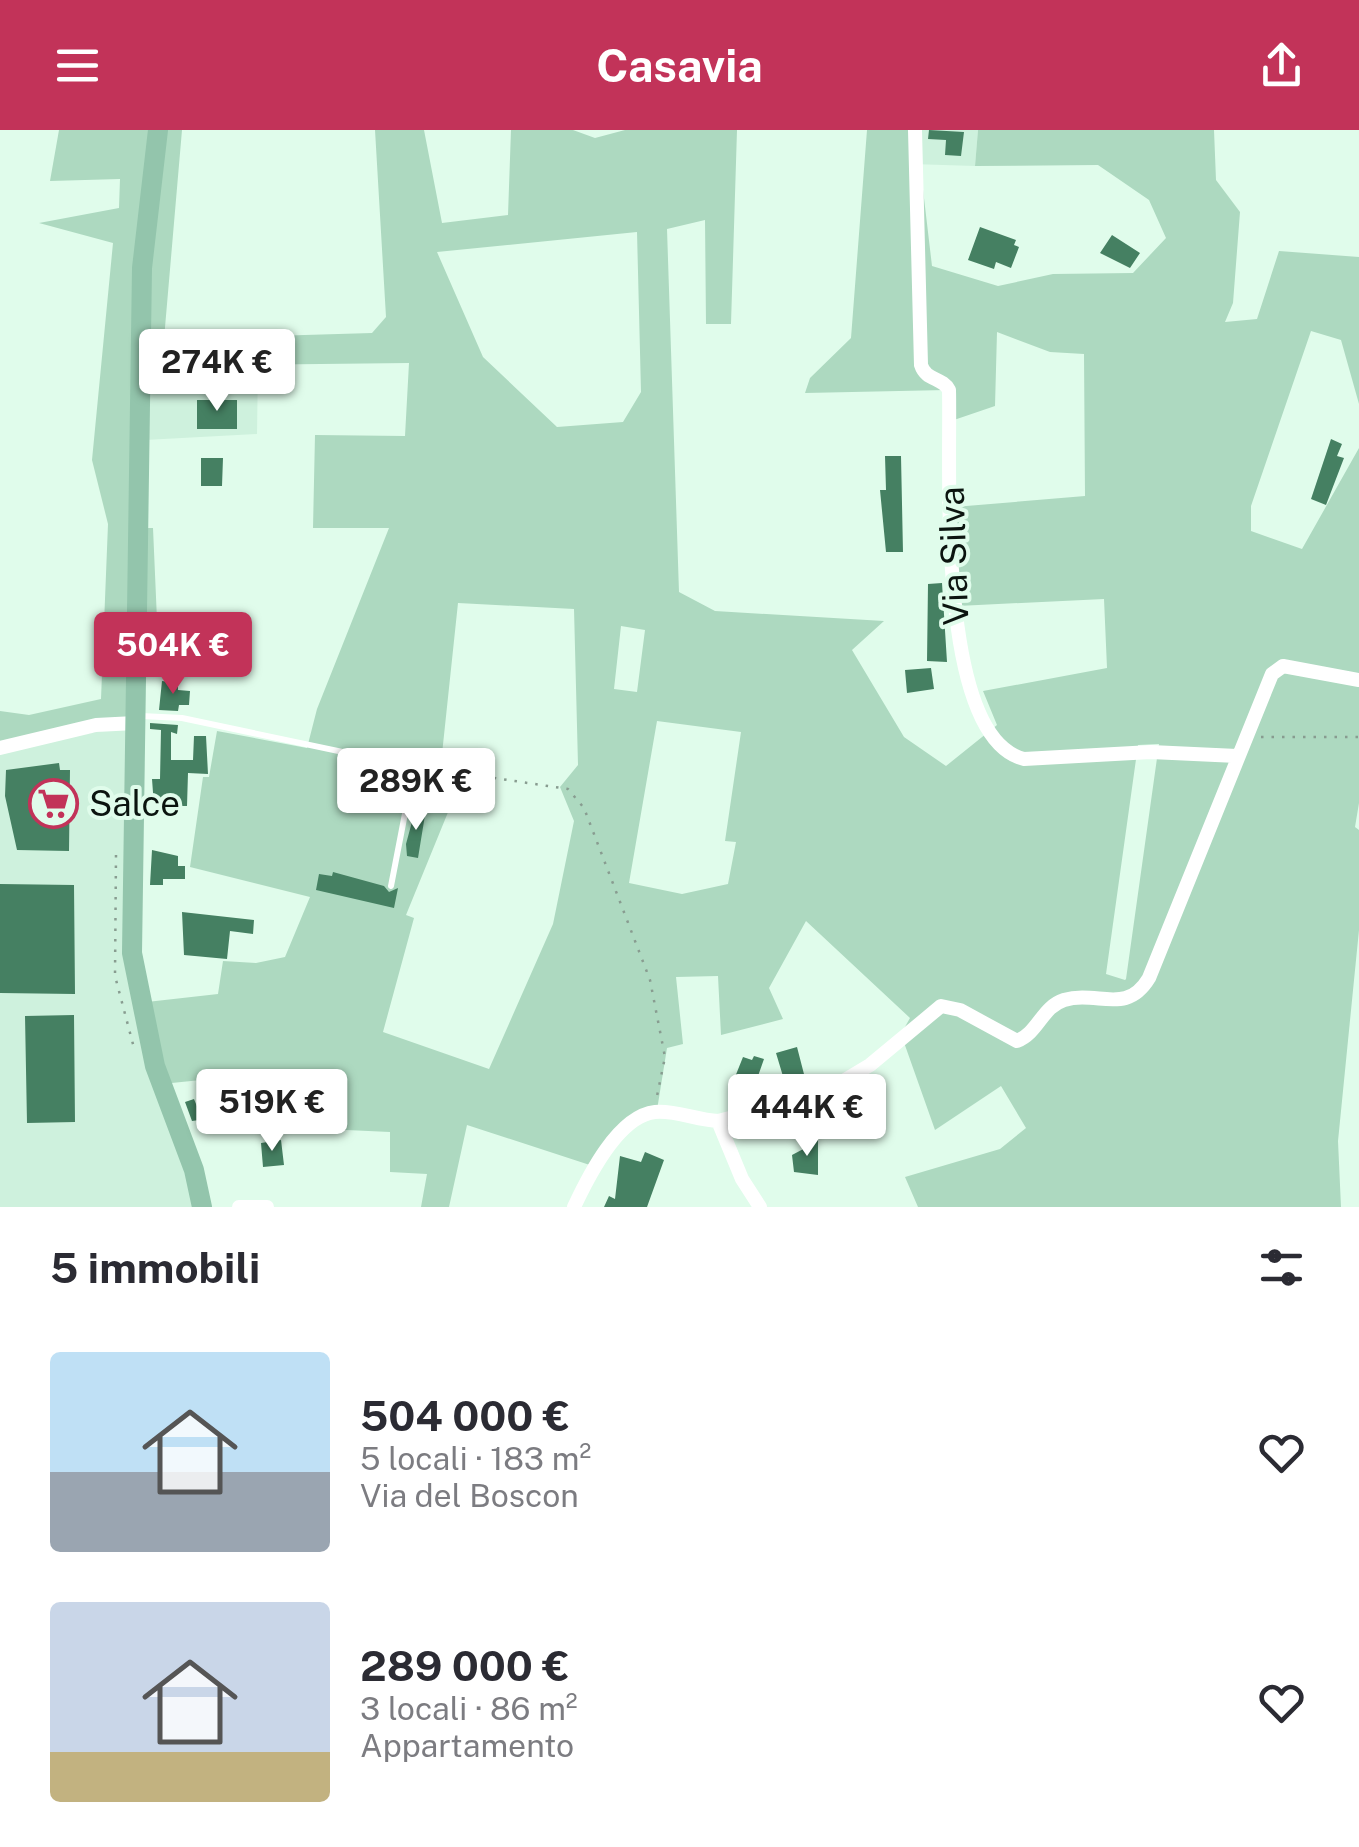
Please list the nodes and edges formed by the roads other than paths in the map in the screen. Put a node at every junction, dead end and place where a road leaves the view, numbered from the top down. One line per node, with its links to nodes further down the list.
1 (158, 130): 4 (main road)
2 (915, 130): 6 (street, Via Silva)
3 (1359, 680): 6 (street)
4 (135, 720): 5 (street); 7 (lane); 9 (main road)
5 (0, 748)
6 (1238, 756): 8 (street)
7 (391, 886)
8 (718, 1120): 12 (street); 13 (street)
9 (202, 1207)
10 (239, 1207): 11 (street)
11 (267, 1207)
12 (574, 1207)
13 (760, 1207)

